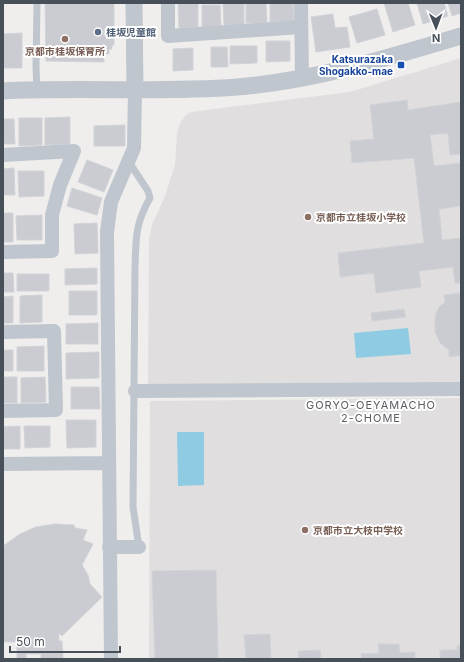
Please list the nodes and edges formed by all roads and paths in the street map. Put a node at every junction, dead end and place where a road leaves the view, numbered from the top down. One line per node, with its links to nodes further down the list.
1 (37, 3): 8 (lane)
2 (134, 3): 9 (street)
3 (168, 3): 5 (street)
4 (301, 3): 5 (street)
5 (301, 27): 7 (street)
6 (461, 36): 7 (street)
7 (302, 78): 9 (street)
8 (37, 90): 9 (street); 10 (street)
9 (136, 90): 12 (street)
10 (3, 91)
11 (3, 155): 13 (street)
12 (129, 162): 16 (lane); 18 (street)
13 (3, 252)
14 (3, 332): 17 (street)
15 (461, 389): 16 (street)
16 (135, 391): 21 (lane)
17 (3, 411)
18 (108, 463): 19 (street); 20 (street)
19 (3, 464)
20 (112, 547): 21 (street); 22 (street)
21 (136, 547)
22 (111, 659)

